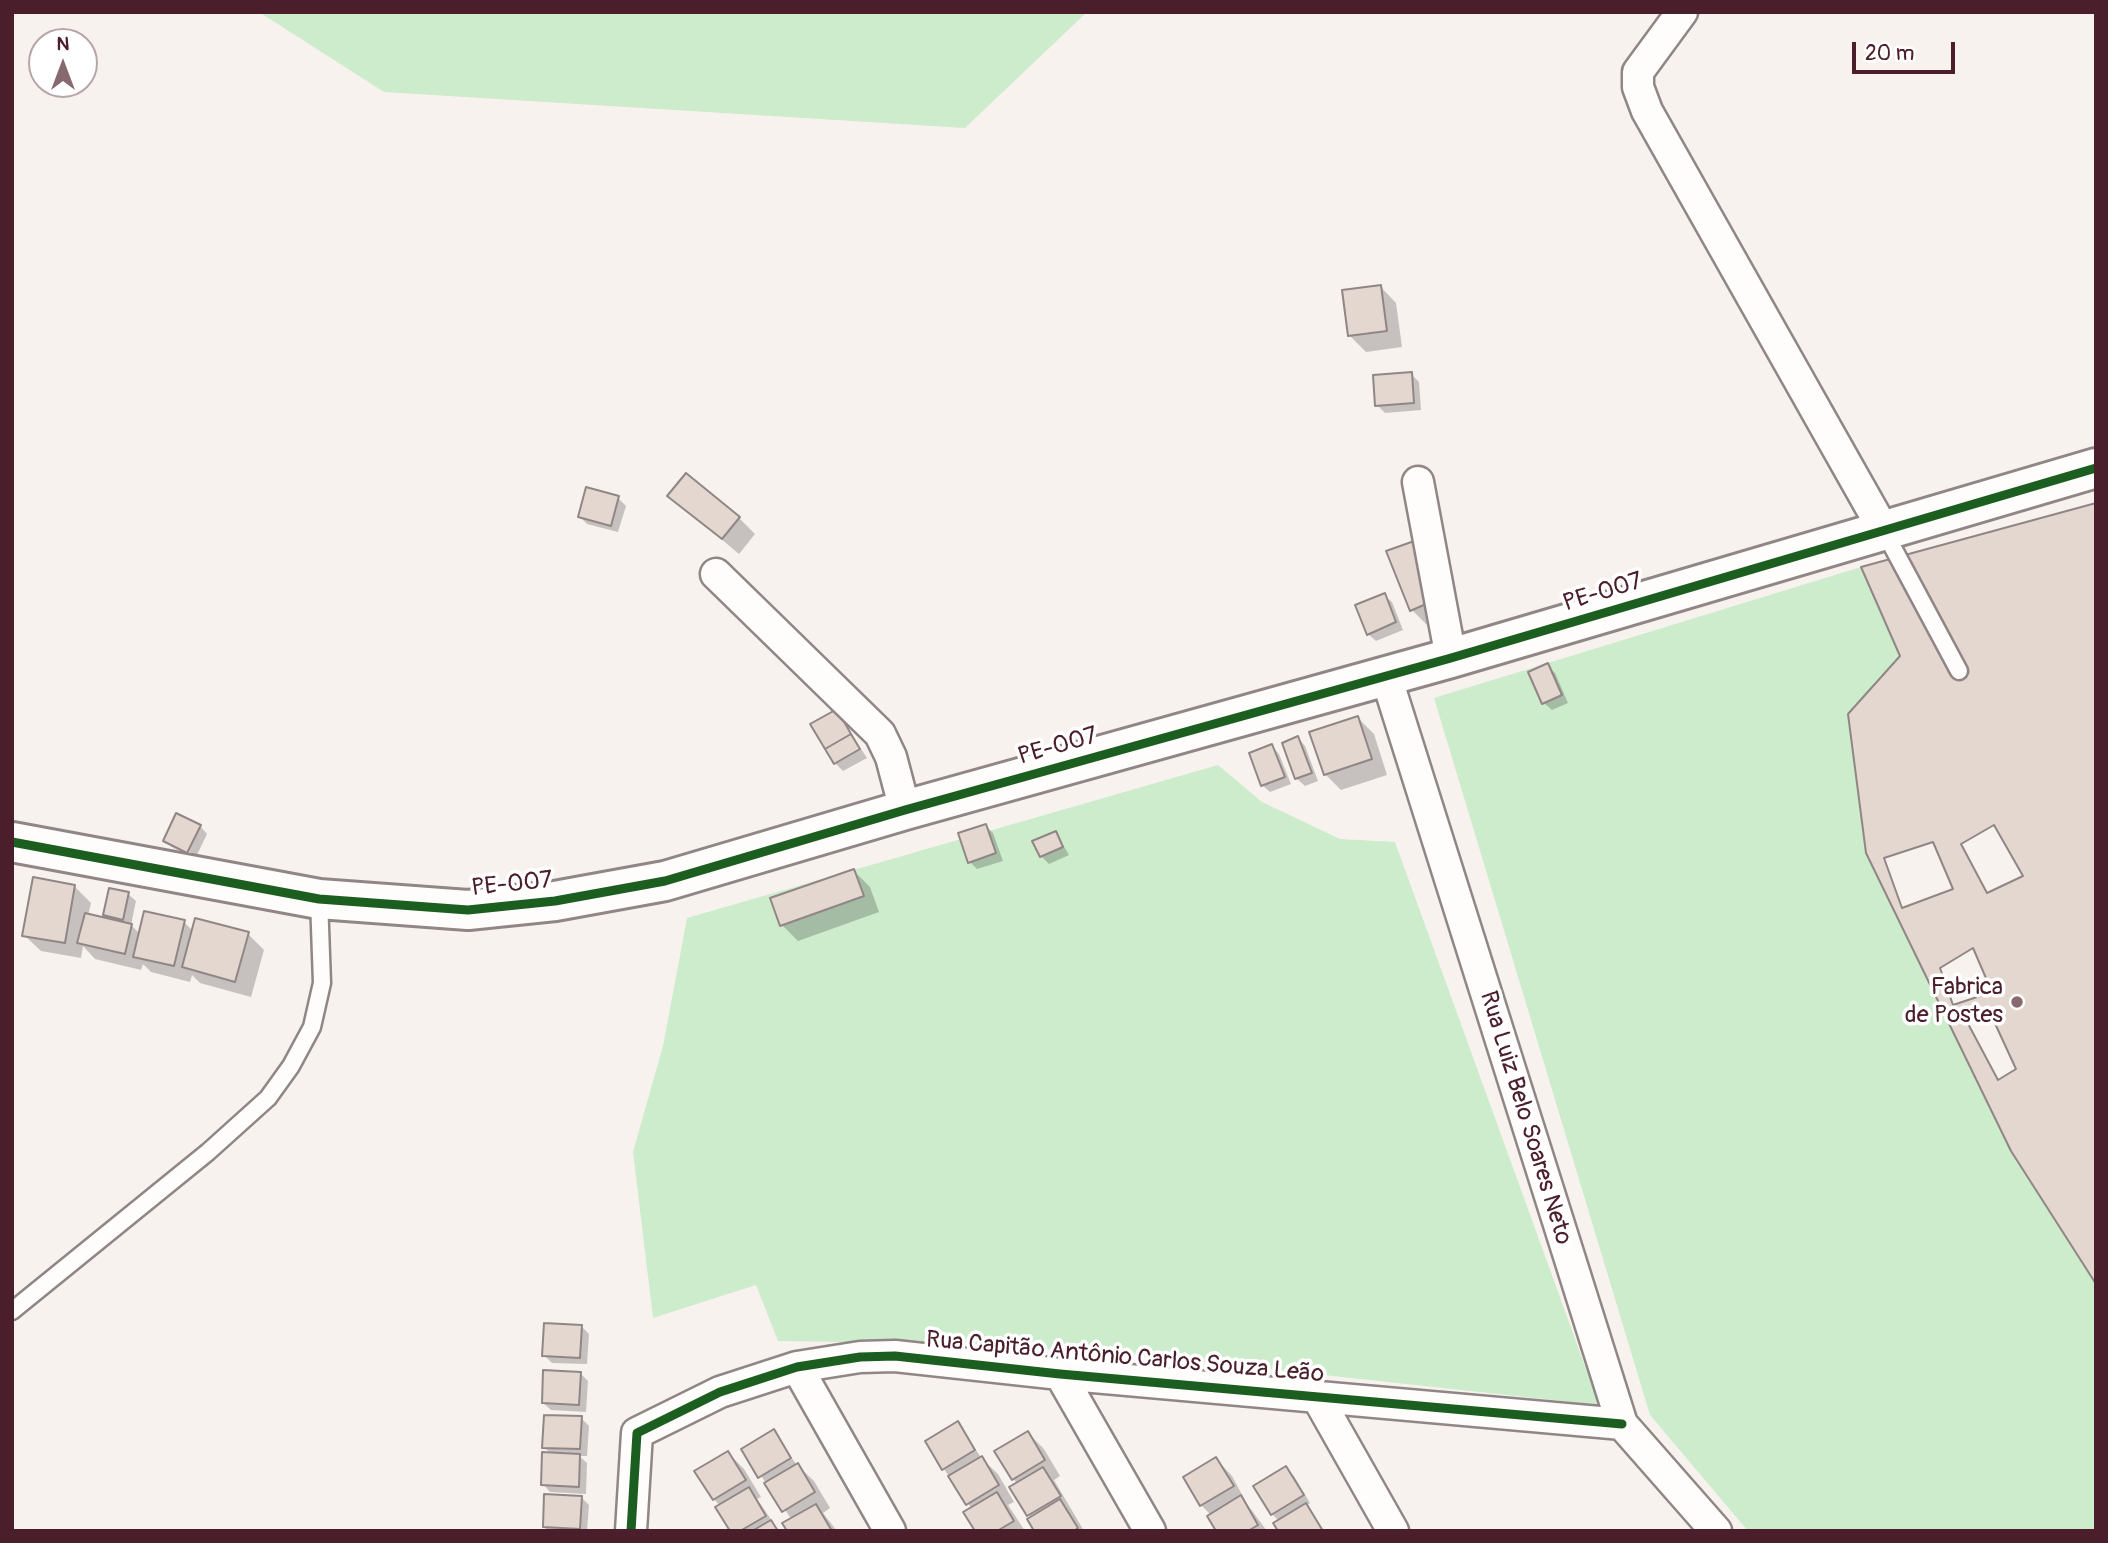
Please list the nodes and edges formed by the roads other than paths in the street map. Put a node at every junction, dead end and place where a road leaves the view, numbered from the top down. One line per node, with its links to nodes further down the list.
1 (1682, 12): 4 (street)
2 (2096, 468): 4 (main road, PE-007 / PE-007)
3 (1418, 482): 6 (street)
4 (1883, 529): 6 (main road, PE-007 / PE-007); 7 (lane)
5 (716, 574): 9 (street)
6 (1451, 658): 8 (main road, PE-007 / PE-007)
7 (1959, 671)
8 (1386, 676): 9 (main road, PE-007 / PE-007); 16 (street, Rua Luiz Belo Soares Neto)
9 (905, 810): 11 (main road, PE-007 / PE-007)
10 (12, 842): 11 (main road, PE-007 / PE-007)
11 (319, 899): 12 (lane)
12 (12, 1311)
13 (797, 1367): 14 (street, Rua Capitão Antônio Carlos Souza Leão); 17 (street, Rua Capitão Antônio Carlos Souza Leão); 20 (street)
14 (1060, 1374): 15 (street, Rua Capitão Antônio Carlos Souza Leão); 21 (street)
15 (1316, 1395): 16 (street, Rua Capitão Antônio Carlos Souza Leão); 22 (street)
16 (1622, 1424): 23 (street, Rua Luiz Belo Soares Neto)
17 (632, 1491): 18 (street); 19 (street)
18 (631, 1531)
19 (654, 1531)
20 (890, 1531)
21 (1150, 1531)
22 (1393, 1531)
23 (1716, 1531)

